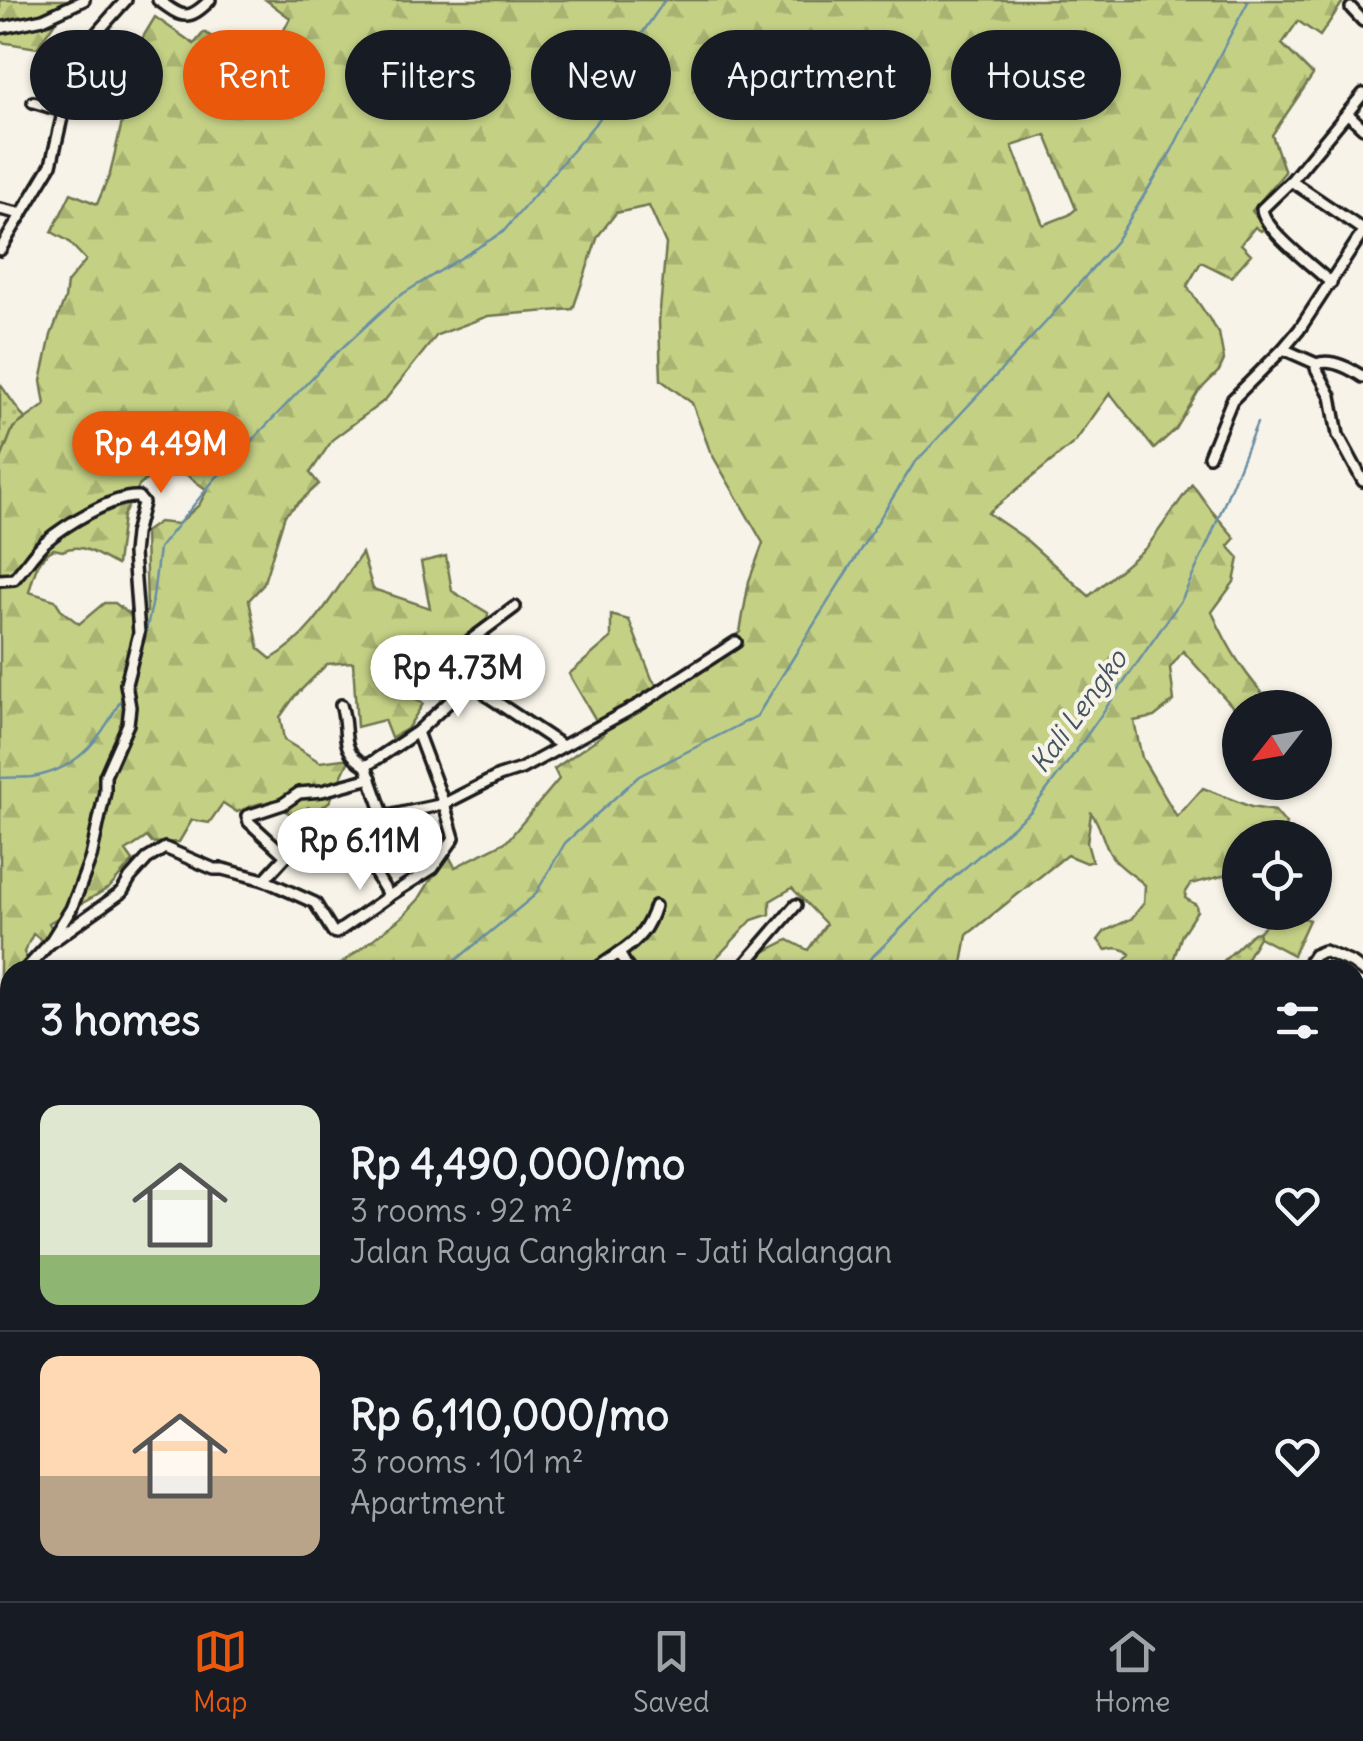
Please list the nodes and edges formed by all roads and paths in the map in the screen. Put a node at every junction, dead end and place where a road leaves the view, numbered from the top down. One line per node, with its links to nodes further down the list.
1 (84, 0): 7 (street)
2 (126, 0): 8 (street)
3 (158, 0): 4 (street)
4 (210, 0)
5 (1350, 8): 6 (street)
6 (1363, 21)
7 (0, 28)
8 (101, 30)
9 (1363, 94): 10 (street)
10 (1348, 113): 12 (street); 13 (street)
11 (62, 120): 15 (street)
12 (1363, 128)
13 (1291, 181): 16 (street); 18 (street)
14 (0, 209): 15 (street)
15 (22, 214): 17 (street)
16 (1363, 231): 18 (street)
17 (0, 250)
18 (1330, 282): 19 (street)
19 (1283, 349): 20 (street); 22 (street)
20 (1318, 364): 21 (street); 23 (street)
21 (1363, 377)
22 (1209, 456)
23 (1363, 481)
24 (0, 580): 41 (street)
25 (516, 607): 27 (street)
26 (736, 642): 30 (street)
27 (473, 680): 29 (street); 30 (street)
28 (341, 705): 31 (street)
29 (417, 732): 31 (street); 33 (street)
30 (562, 745): 33 (street)
31 (366, 766): 32 (street)
32 (371, 778): 34 (street); 36 (street)
33 (444, 804): 34 (street); 38 (street)
34 (384, 817): 35 (street)
35 (346, 826): 36 (street); 38 (street)
36 (286, 856): 37 (street)
37 (264, 880): 38 (street); 41 (street)
38 (389, 896)
39 (796, 905): 46 (street)
40 (656, 906): 42 (street)
41 (50, 944): 43 (street)
42 (619, 952): 44 (street); 45 (street)
43 (34, 960)
44 (608, 960)
45 (623, 960)
46 (749, 960)
47 (1311, 960): 48 (street)
48 (1344, 960)

